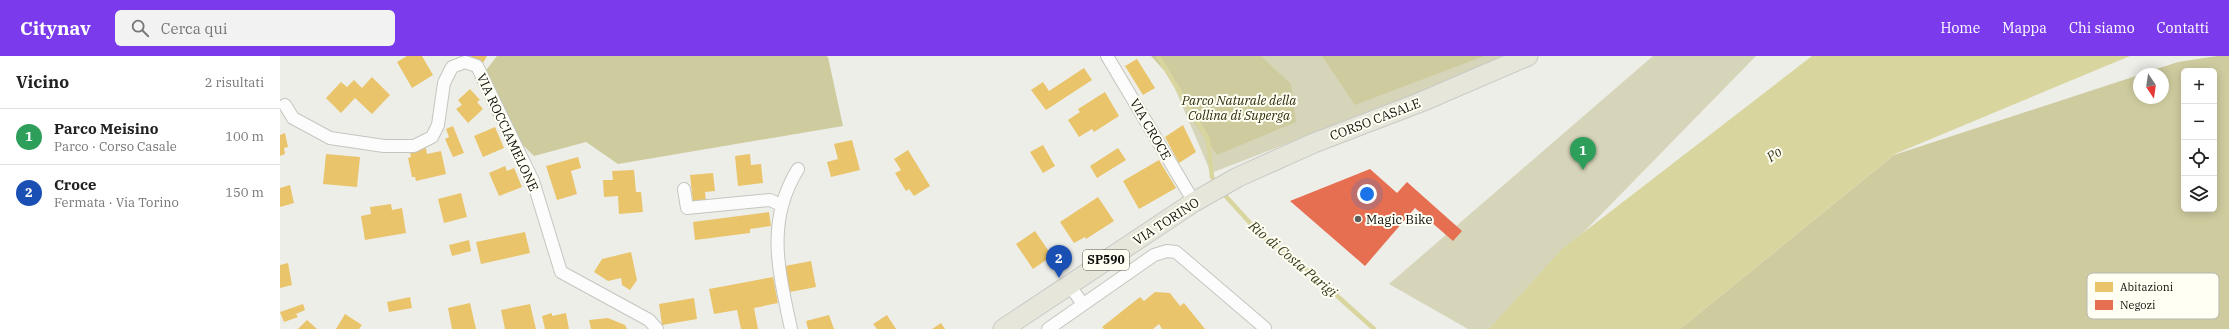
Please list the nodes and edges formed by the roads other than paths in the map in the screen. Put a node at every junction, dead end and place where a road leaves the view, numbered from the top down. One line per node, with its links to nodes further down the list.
1 (1108, 56): 6 (street, VIA CROCE)
2 (1528, 56): 6 (main road, CORSO CASALE / SP590)
3 (285, 105): 11 (street, VIA ROCCIAMELONE)
4 (798, 169): 7 (street)
5 (684, 189): 7 (street)
6 (1209, 193): 8 (main road, VIA TORINO / SP590)
7 (781, 205): 12 (street)
8 (1069, 285): 9 (street); 13 (main road, VIA TORINO / SP590)
9 (1083, 304): 10 (street); 14 (street)
10 (1265, 328)
11 (657, 329)
12 (791, 329)
13 (1003, 329)
14 (1048, 329)

